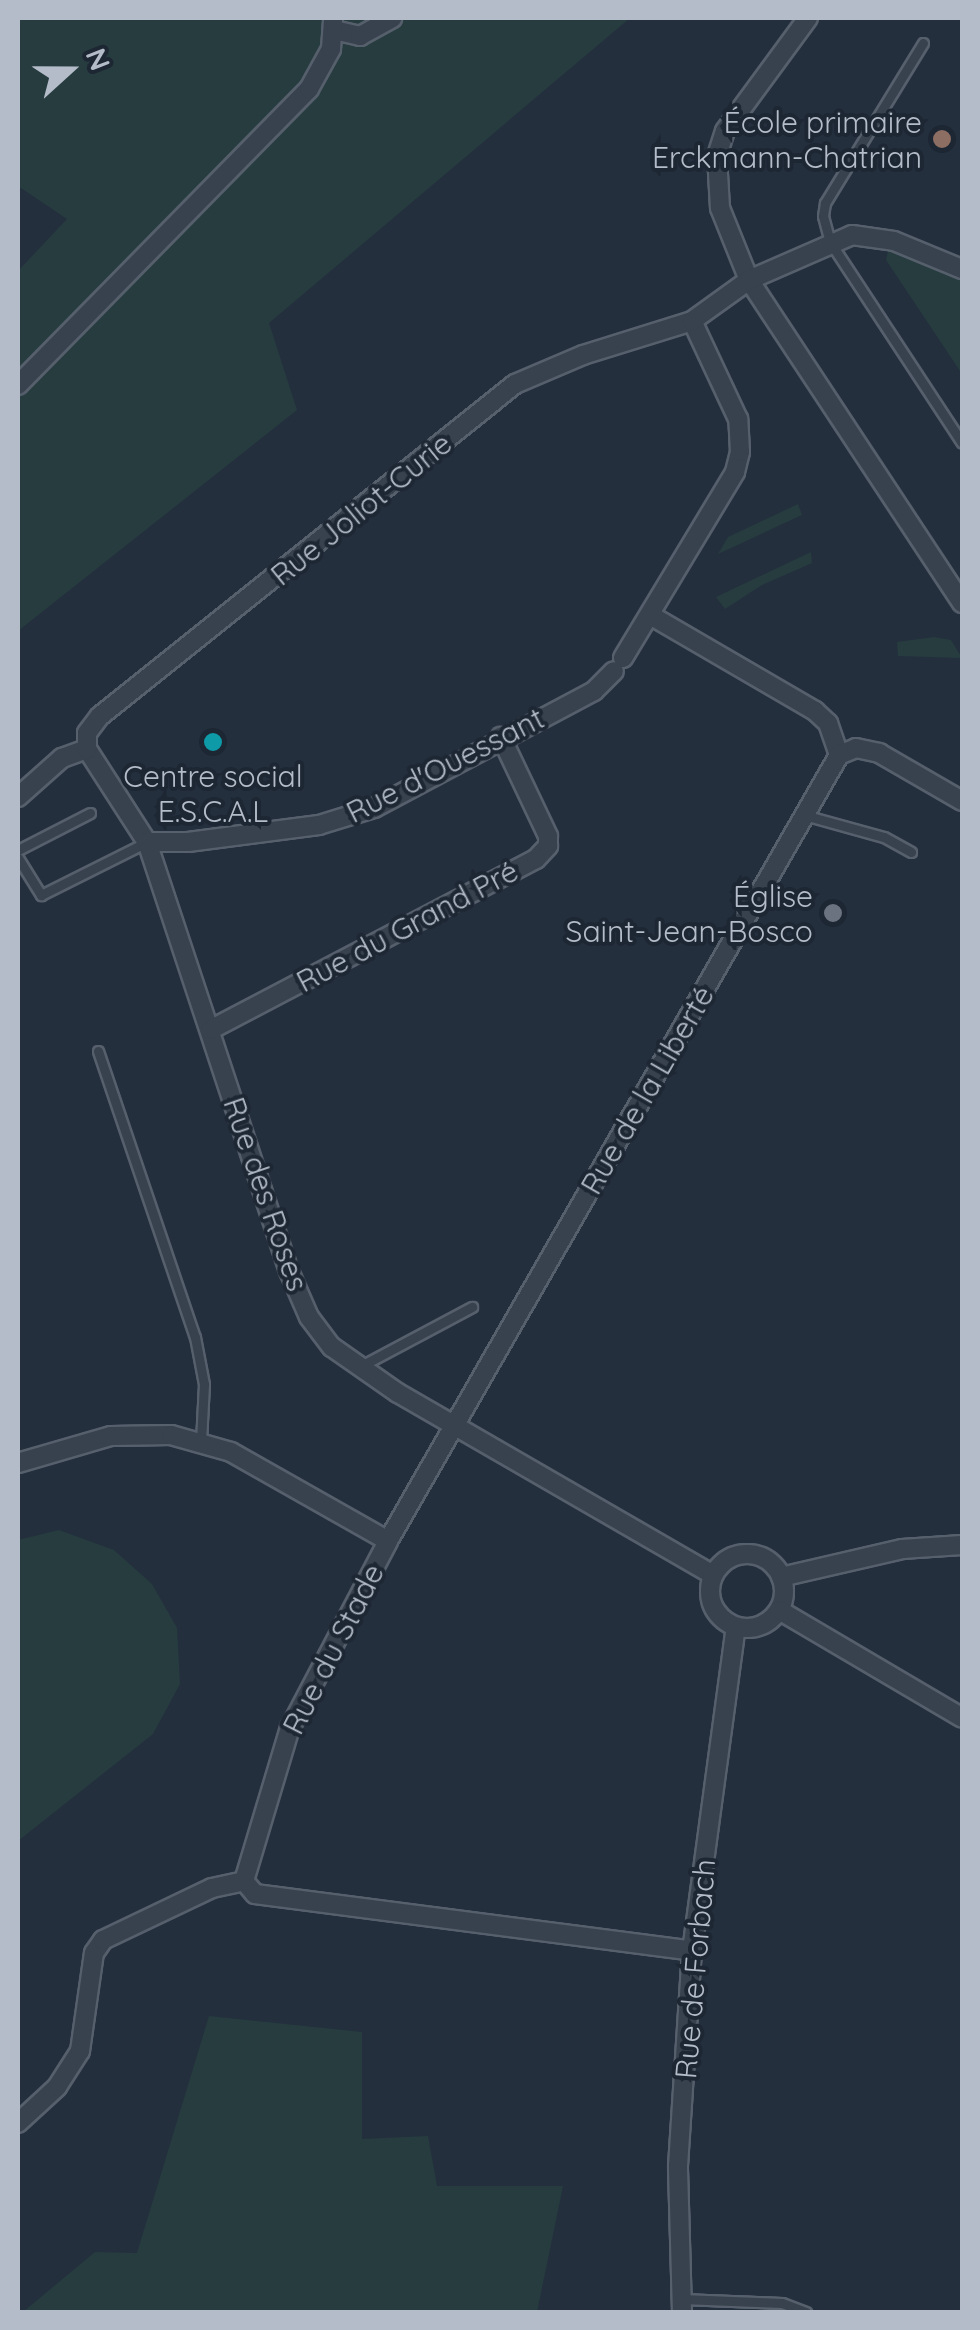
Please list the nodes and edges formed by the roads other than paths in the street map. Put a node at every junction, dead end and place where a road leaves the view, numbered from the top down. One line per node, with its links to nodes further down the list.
1 (392, 18): 3 (street)
2 (808, 18): 7 (street)
3 (334, 24): 9 (street)
4 (923, 43): 5 (lane)
5 (830, 242): 6 (street, Rue Joliot-Curie); 7 (street, Rue Joliot-Curie); 10 (lane)
6 (962, 268)
7 (749, 280): 8 (street, Rue Joliot-Curie); 11 (street)
8 (692, 321): 12 (street, Rue d'Ouessant); 14 (street, Rue Joliot-Curie)
9 (18, 385)
10 (962, 443)
11 (962, 602)
12 (650, 615): 13 (street, Rue d'Ouessant); 15 (street)
13 (501, 737): 20 (street, Rue d'Ouessant); 24 (street, Rue du Grand Pré)
14 (88, 749): 16 (street); 20 (street, Rue des Roses)
15 (839, 755): 17 (street); 19 (street, Rue de la Liberté)
16 (18, 797)
17 (962, 801)
18 (90, 813): 21 (lane)
19 (804, 815): 22 (lane); 28 (street, Rue de la Liberté)
20 (147, 842): 23 (lane); 24 (street, Rue des Roses)
21 (18, 850)
22 (911, 852)
23 (18, 858)
24 (210, 1030): 27 (street, Rue des Roses)
25 (98, 1051): 29 (lane)
26 (472, 1307): 27 (lane)
27 (359, 1368): 28 (street, Rue des Roses)
28 (456, 1427): 31 (street, Rue du Stade); 33 (street, Rue des Roses)
29 (201, 1442): 30 (street); 31 (street)
30 (18, 1463)
31 (388, 1540): 38 (street, Rue du Stade)
32 (962, 1545): 34 (street)
33 (713, 1574): 34 (street); 36 (street)
34 (781, 1577): 35 (street)
35 (779, 1610): 36 (street); 37 (street)
36 (736, 1627): 39 (street, Rue de Forbach)
37 (962, 1718)
38 (244, 1881): 39 (street); 40 (street)
39 (692, 1951): 41 (street, Rue de Forbach)
40 (18, 2123)
41 (682, 2306): 42 (lane)
42 (806, 2312)

